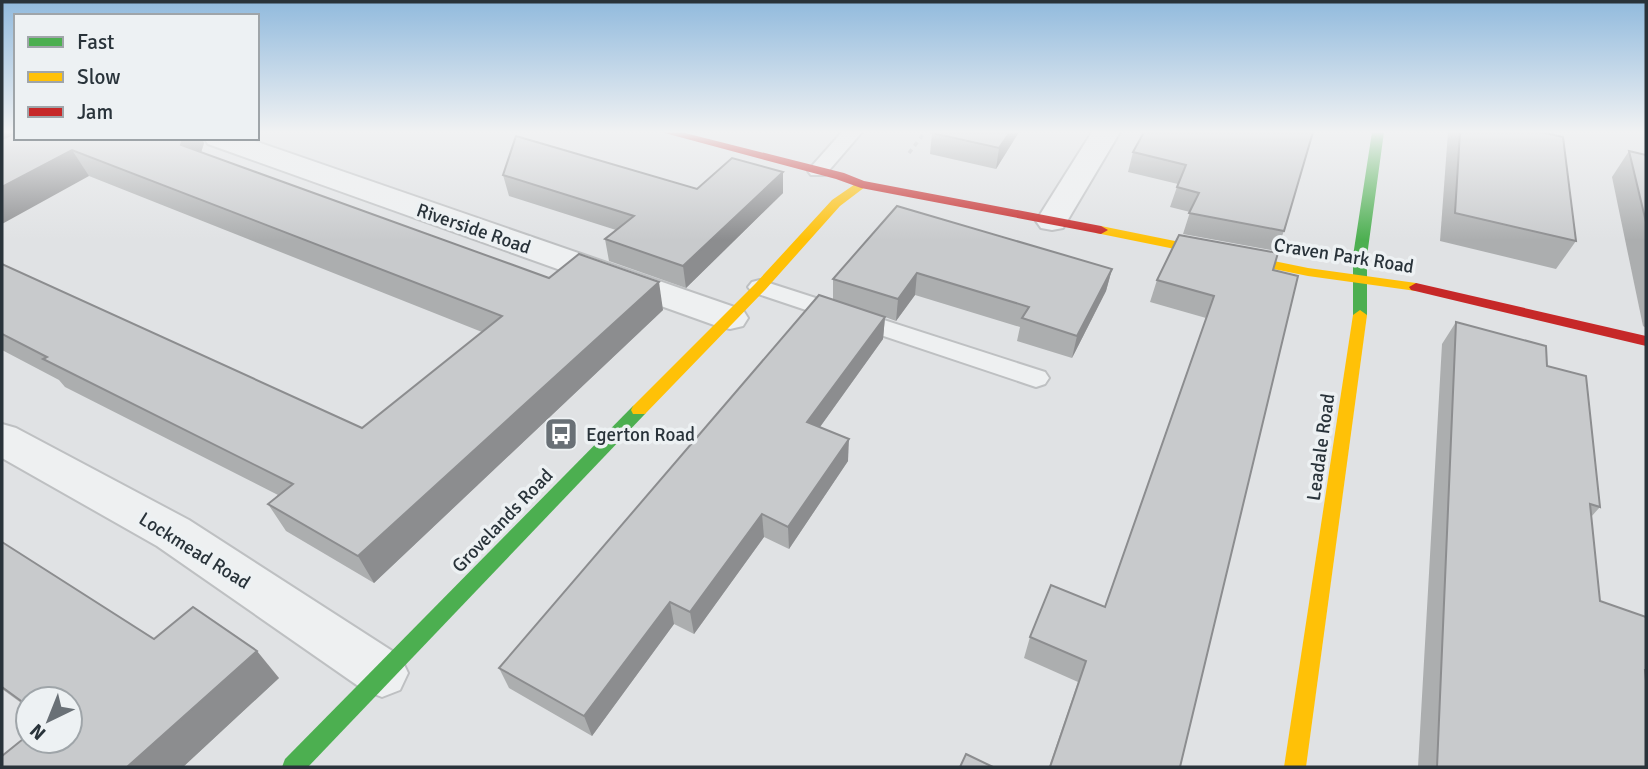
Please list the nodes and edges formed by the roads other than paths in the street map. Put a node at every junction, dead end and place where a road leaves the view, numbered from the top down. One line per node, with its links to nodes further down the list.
1 (303, 168): 11 (street, Riverside Road)
2 (806, 168): 6 (street, Craven Park Road)
3 (821, 168): 6 (lane)
4 (1084, 168): 8 (street)
5 (1373, 168): 9 (street, Leadale Road)
6 (818, 171): 7 (street, Craven Park Road)
7 (860, 184): 8 (street, Craven Park Road); 10 (street, Grovelands Road)
8 (1052, 221): 9 (street, Craven Park Road)
9 (1363, 279): 12 (street, Craven Park Road); 17 (street, Leadale Road)
10 (760, 287): 11 (street, Grovelands Road); 13 (lane)
11 (730, 318): 15 (street, Grovelands Road)
12 (1646, 341)
13 (1036, 378)
14 (2, 439): 15 (street, Lockmead Road)
15 (382, 673): 16 (street, Grovelands Road)
16 (293, 767)
17 (1296, 767)

